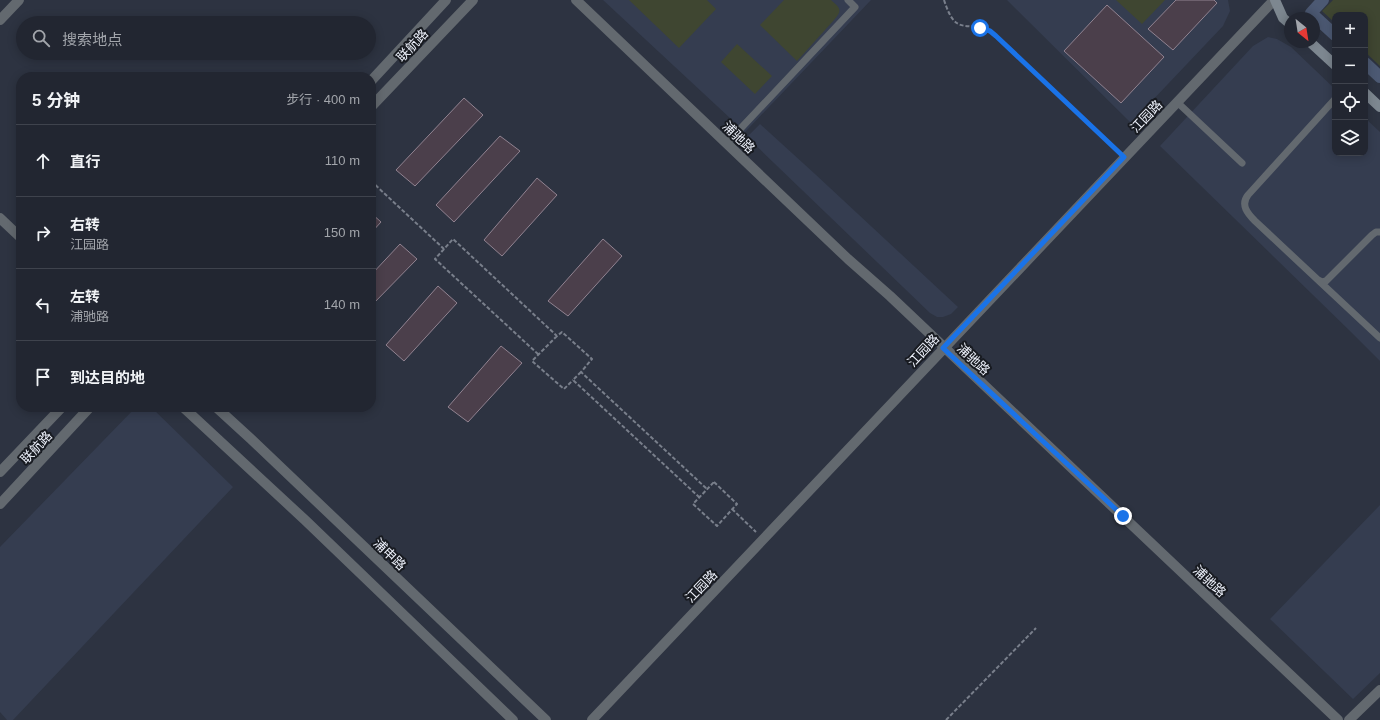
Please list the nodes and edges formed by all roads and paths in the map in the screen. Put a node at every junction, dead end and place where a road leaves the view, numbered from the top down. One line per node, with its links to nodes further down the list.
1 (19, 0): 9 (street)
2 (446, 0): 12 (street, 联航路)
3 (473, 0): 16 (street, 联航路)
4 (576, 0): 18 (street, 浦驰路)
5 (848, 0): 18 (lane)
6 (944, 0): 19 (path)
7 (1274, 0): 8 (main road); 14 (street, 江园路)
8 (1284, 19)
9 (0, 20)
10 (1317, 48): 11 (main road)
11 (1332, 62)
12 (376, 76)
13 (1368, 96): 17 (main road)
14 (1177, 102): 19 (street, 江园路); 20 (lane)
15 (1332, 102): 26 (lane)
16 (376, 103)
17 (1380, 108)
18 (727, 143): 29 (street, 浦驰路)
19 (1124, 157): 29 (street, 江园路)
20 (1242, 163)
21 (376, 186): 25 (path)
22 (0, 218): 24 (street)
23 (1380, 232): 26 (lane)
24 (16, 233)
25 (444, 249): 27 (path); 30 (path)
26 (1316, 279): 28 (lane)
27 (557, 336): 30 (path); 31 (path)
28 (1380, 338)
29 (943, 348): 47 (street, 江园路); 49 (street, 浦驰路)
30 (539, 355): 32 (path)
31 (581, 372): 32 (path); 38 (path)
32 (573, 380): 39 (path)
33 (57, 412): 37 (street, 联航路)
34 (85, 412): 40 (street, 联航路)
35 (188, 412): 45 (street)
36 (222, 412): 46 (street, 浦申路)
37 (0, 472)
38 (707, 489): 39 (path); 41 (path)
39 (699, 497): 41 (path)
40 (0, 504)
41 (732, 510): 42 (path)
42 (756, 532)
43 (1036, 628): 48 (path)
44 (1380, 690): 50 (street)
45 (513, 720)
46 (546, 720)
47 (592, 720)
48 (946, 720)
49 (1338, 720)
50 (1349, 720)

